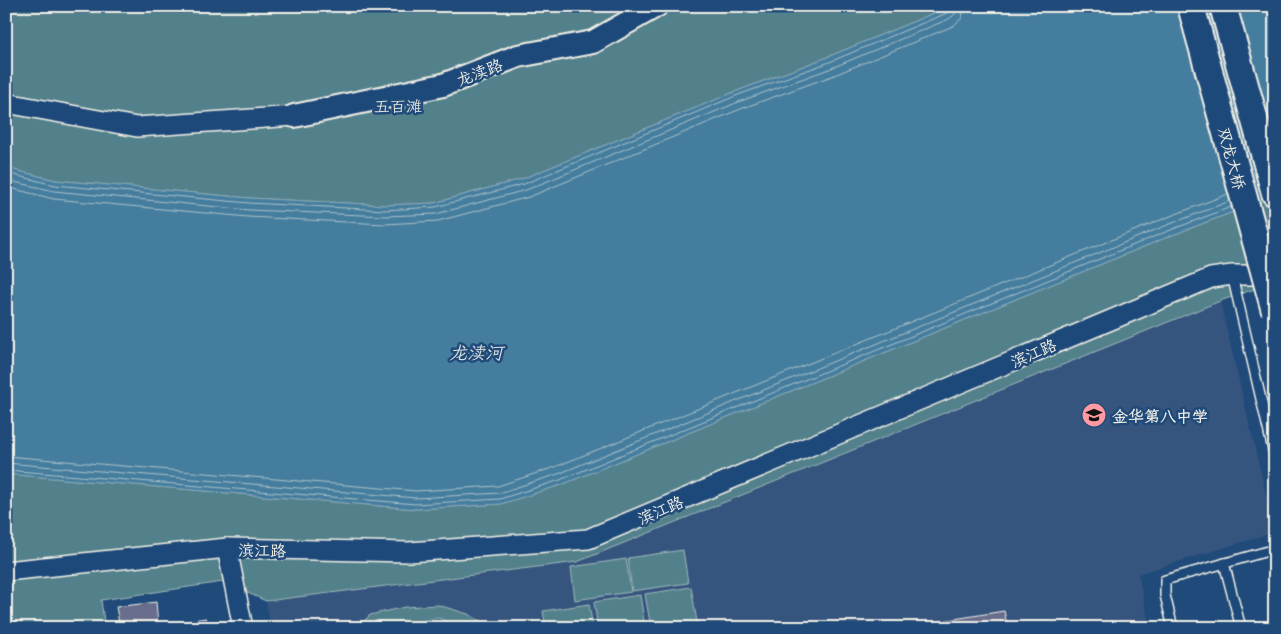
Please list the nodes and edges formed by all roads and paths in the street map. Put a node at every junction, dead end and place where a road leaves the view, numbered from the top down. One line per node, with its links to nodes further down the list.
1 (656, 6): 5 (street, 龙渎路)
2 (1191, 6): 9 (main road, 双龙大桥, bridge)
3 (1223, 6): 6 (main road, 双龙大桥)
4 (6, 103): 5 (street)
5 (294, 116)
6 (1275, 193)
7 (1232, 275): 8 (street, 滨江路); 10 (lane); 11 (street, 滨江路)
8 (1275, 275)
9 (1275, 311)
10 (1275, 459)
11 (227, 548): 14 (street, 滨江路); 15 (street)
12 (1275, 549): 13 (lane)
13 (1224, 563): 16 (lane); 17 (lane)
14 (6, 571)
15 (243, 628)
16 (1173, 628)
17 (1241, 628)

